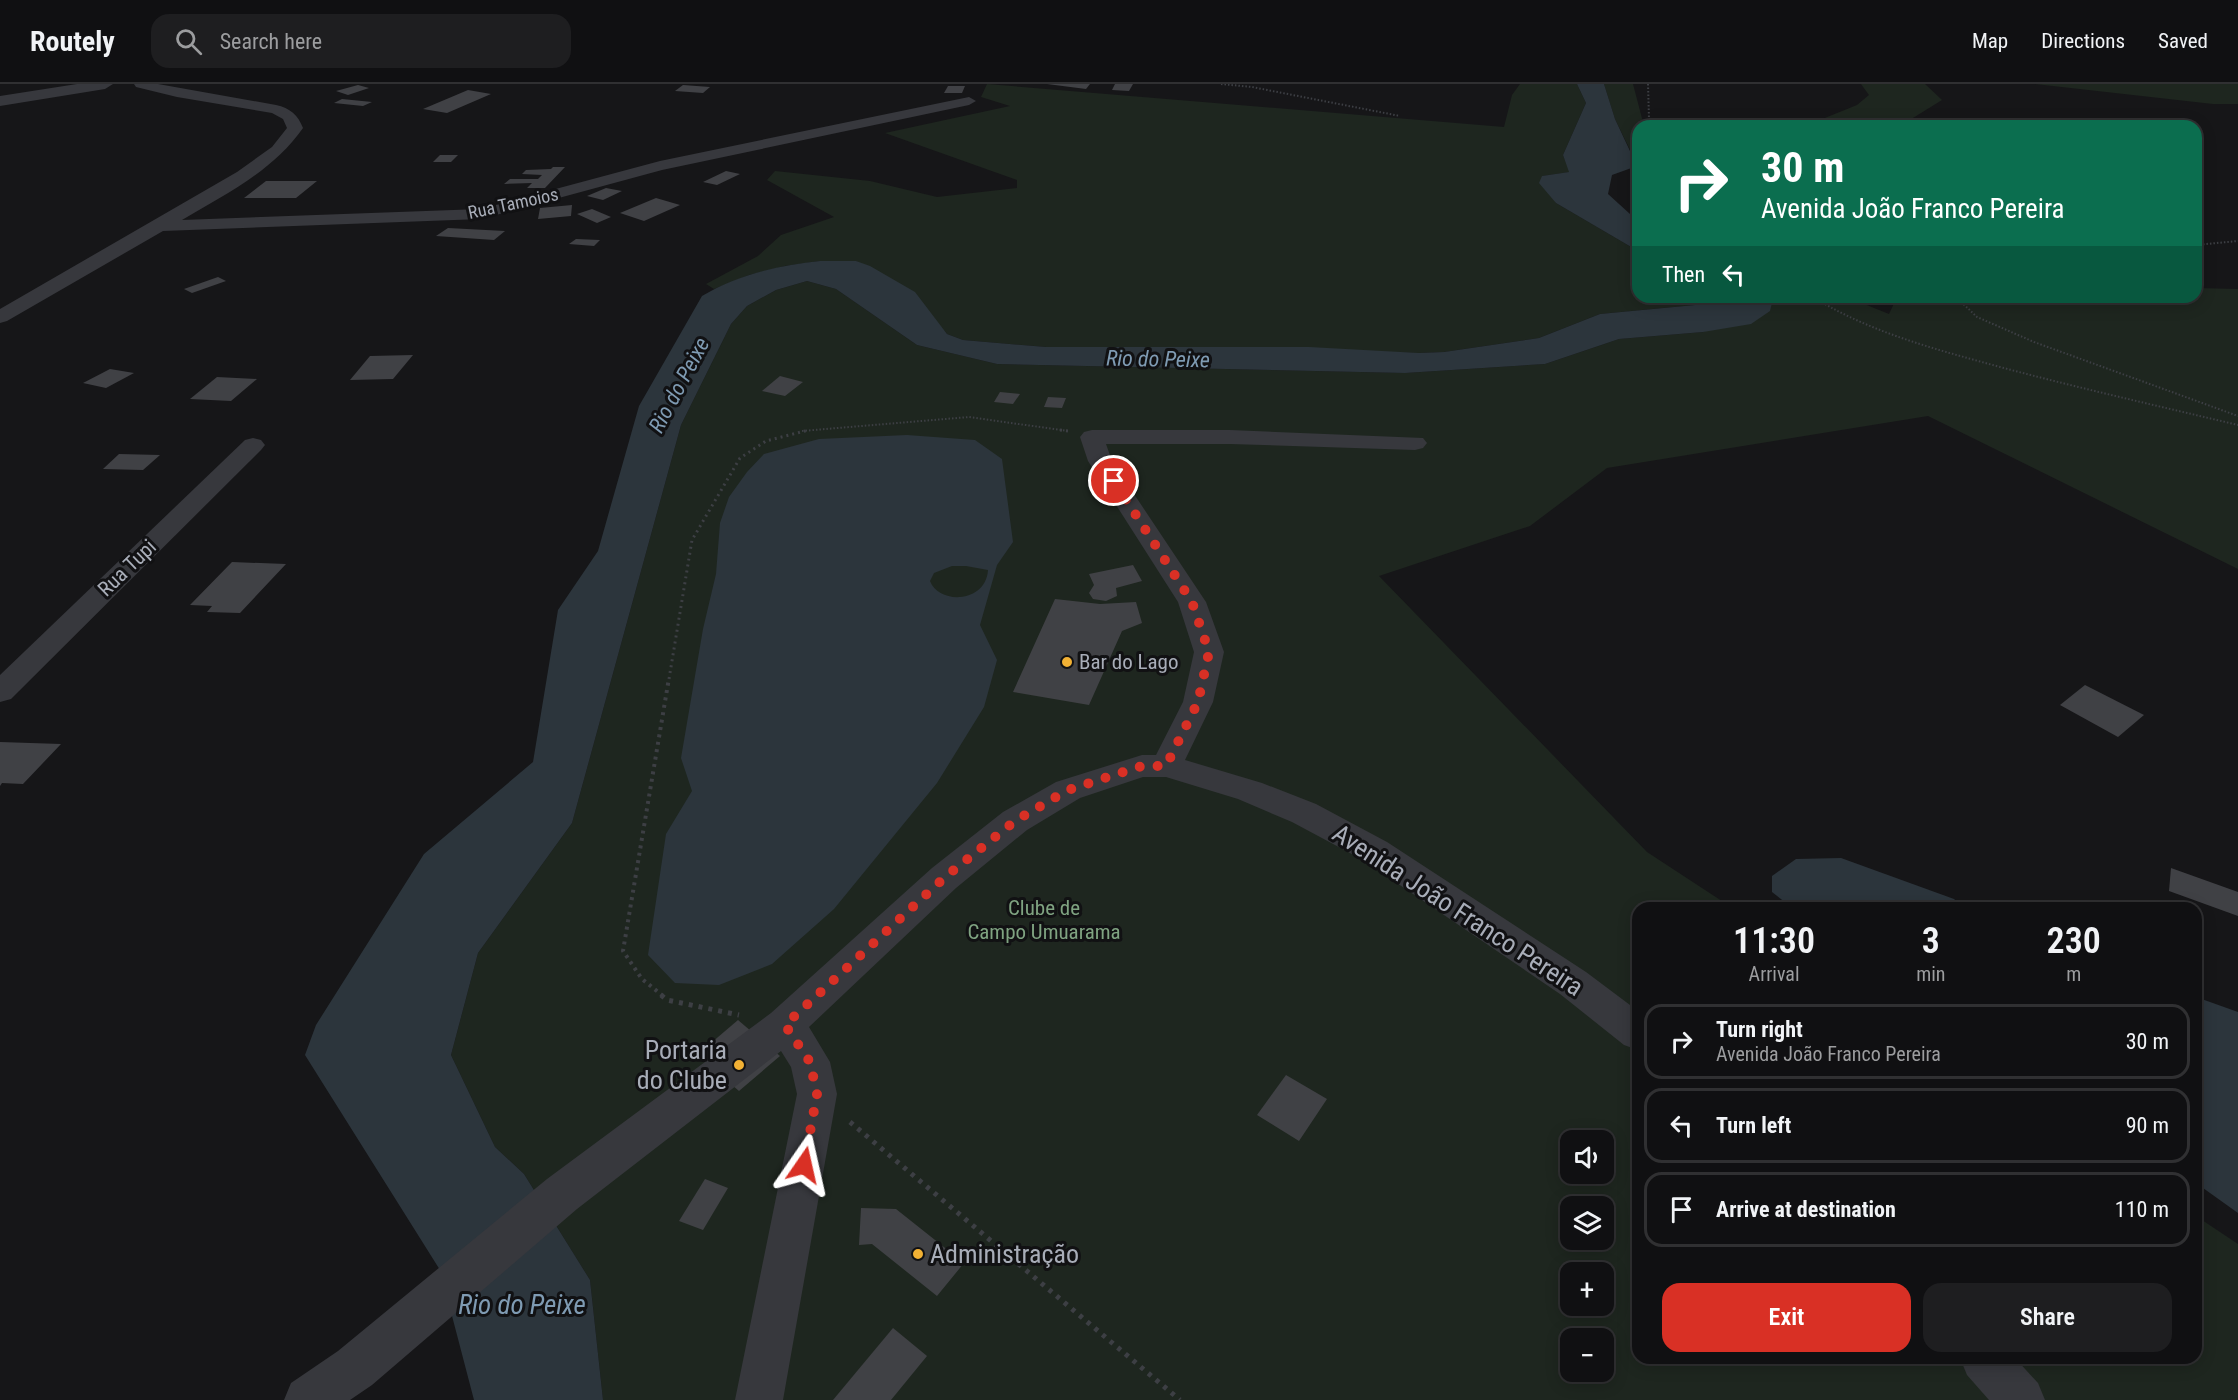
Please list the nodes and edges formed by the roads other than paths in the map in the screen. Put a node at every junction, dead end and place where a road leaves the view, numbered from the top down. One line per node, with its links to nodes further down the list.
1 (105, 84): 3 (street)
2 (141, 84): 5 (street)
3 (0, 100)
4 (969, 101): 5 (street, Rua Tamoios)
5 (162, 225): 6 (street, Rua Tamoios)
6 (0, 317)
7 (1415, 443): 10 (street)
8 (253, 445): 9 (street, Rua Tupi)
9 (0, 692)
10 (1166, 766): 11 (street, Avenida João Franco Pereira); 12 (street, Avenida João Franco Pereira)
11 (785, 1025): 14 (street, Avenida João Franco Pereira); 15 (street)
12 (1632, 1028)
13 (1989, 1364): 16 (street)
14 (308, 1400)
15 (759, 1400)
16 (2021, 1400)

